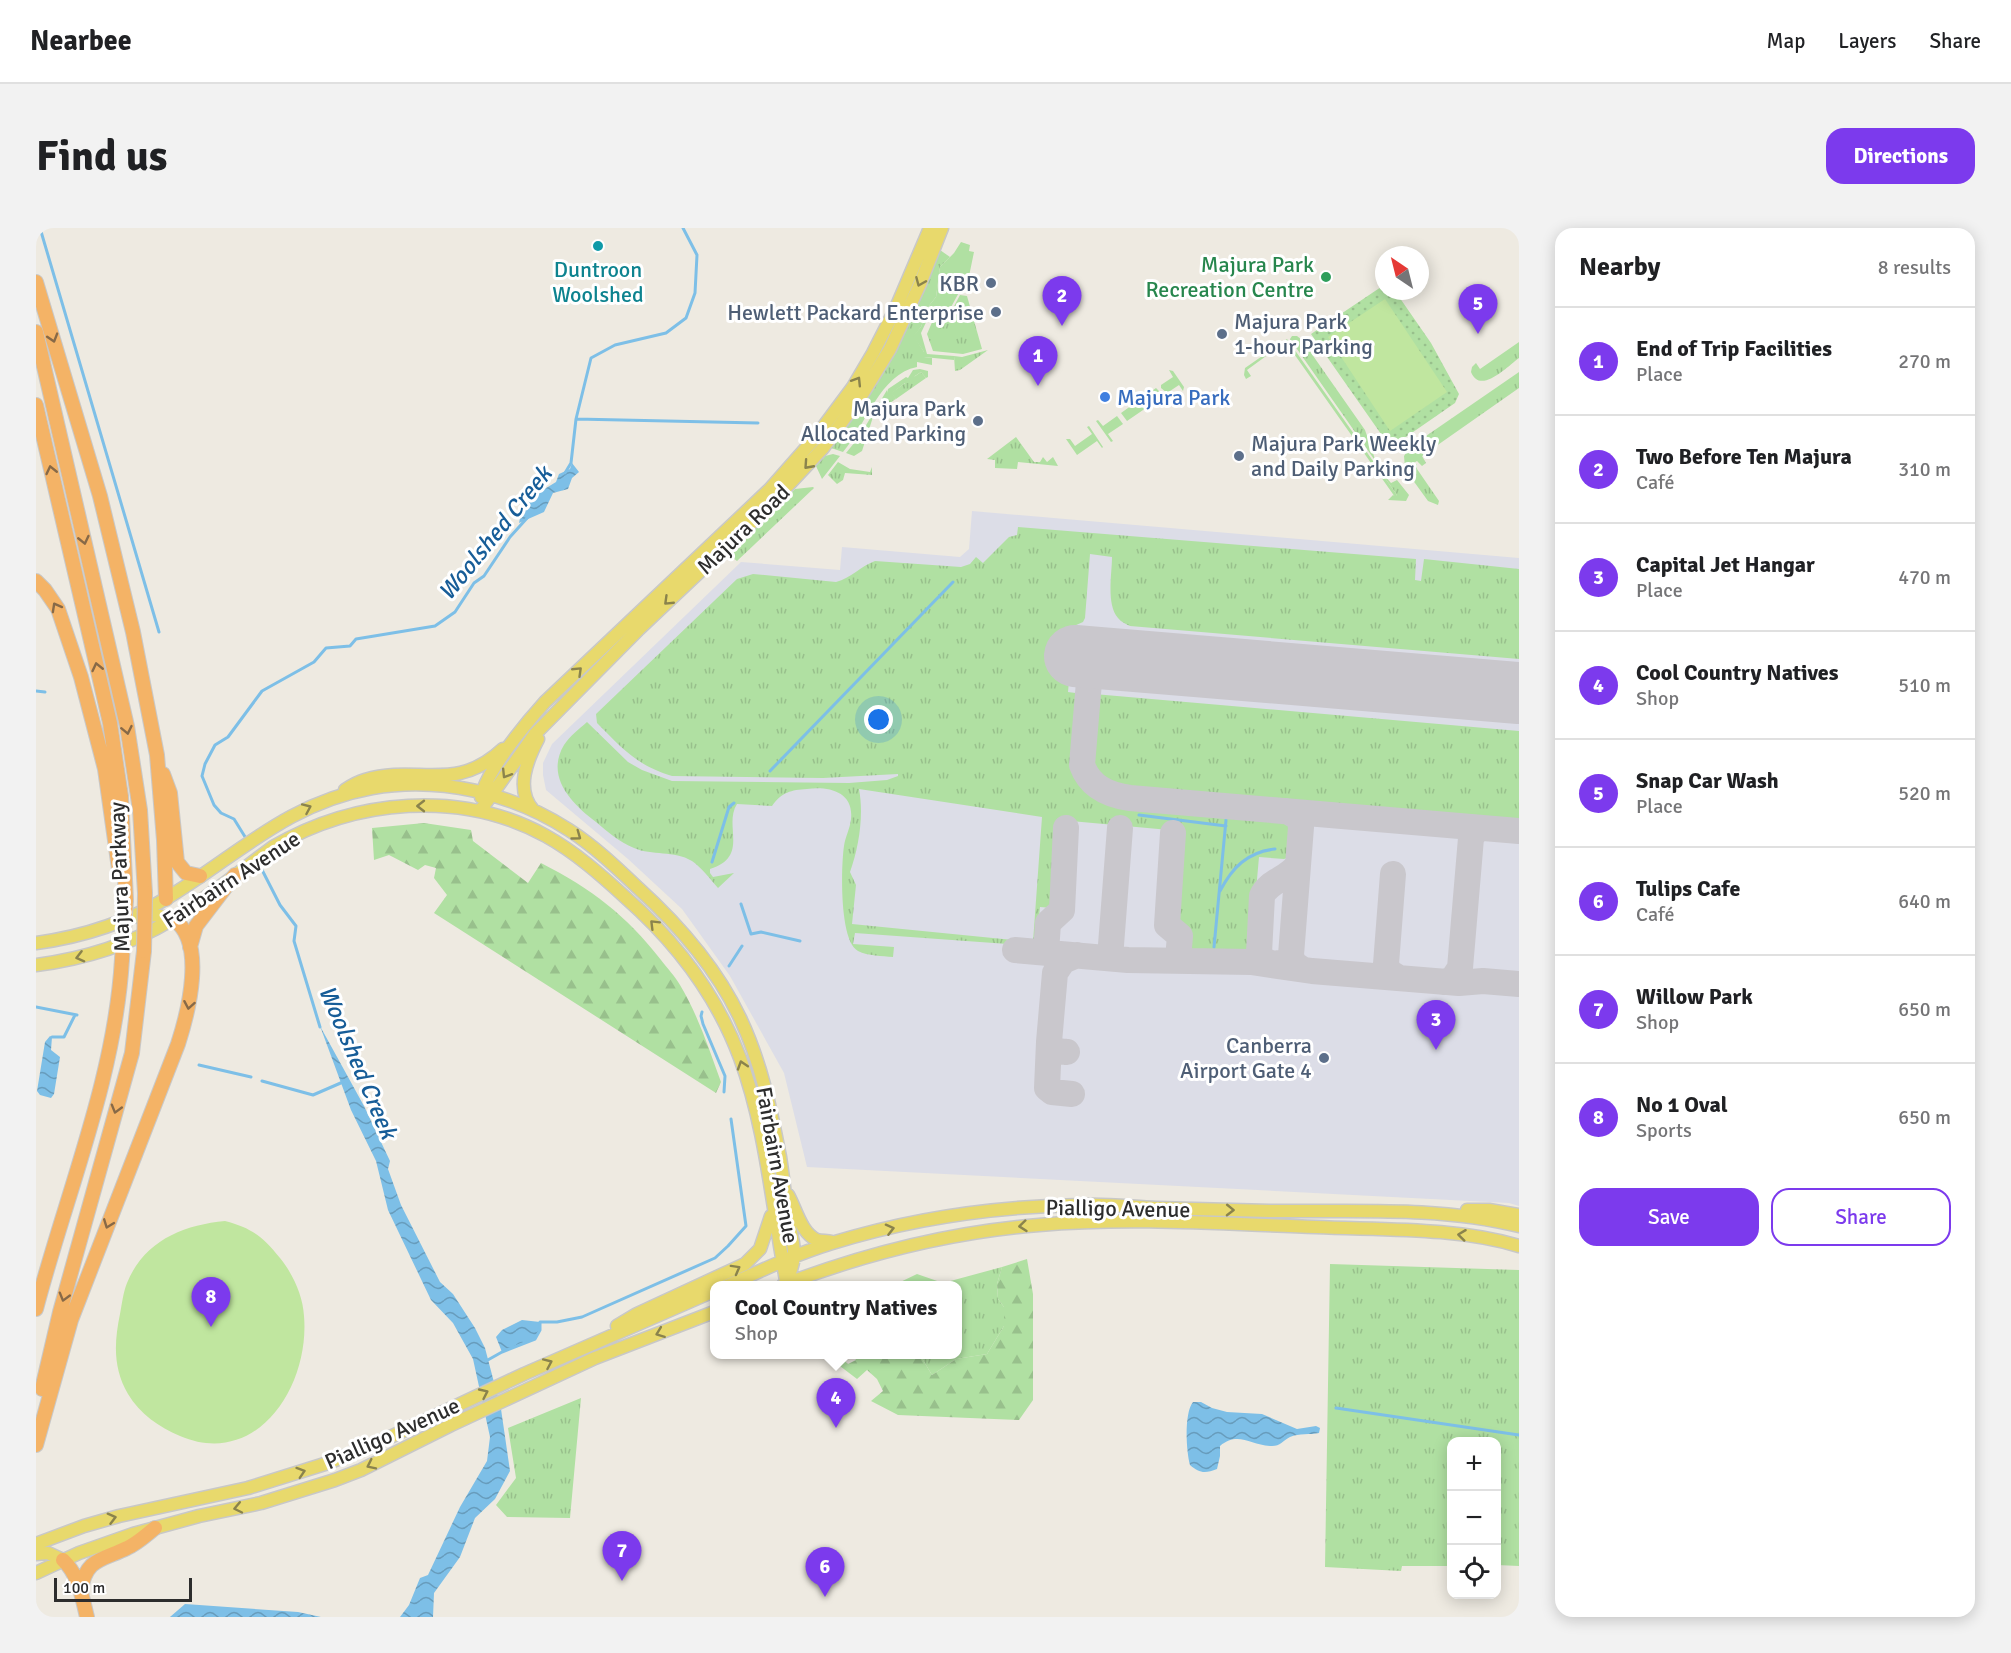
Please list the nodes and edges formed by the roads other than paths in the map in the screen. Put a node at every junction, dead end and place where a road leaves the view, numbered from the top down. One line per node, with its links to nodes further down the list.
1 (930, 228): 7 (main road, Majura Road, one-way to 1)
2 (942, 228): 8 (main road, Majura Road, one-way to 8)
3 (36, 282): 9 (highway, one-way to 9)
4 (36, 332): 38 (highway, Majura Parkway, one-way to 38, bridge)
5 (36, 405): 17 (highway, Majura Parkway, one-way to 5)
6 (36, 581): 17 (highway, one-way to 6)
7 (536, 712): 10 (main road, Majura Road); 11 (main road)
8 (547, 722): 10 (main road, Majura Road, one-way to 10); 13 (main road)
9 (157, 755): 15 (highway); 16 (highway)
10 (488, 793): 11 (main road, Fairbairn Avenue); 12 (main road); 13 (main road, Fairbairn Avenue)
11 (328, 799): 15 (main road, Fairbairn Avenue, one-way to 11)
12 (479, 810): 14 (main road, Fairbairn Avenue, one-way to 14); 24 (main road, Fairbairn Avenue, one-way to 12)
13 (533, 810): 23 (main road, Fairbairn Avenue, one-way to 23)
14 (237, 874): 19 (main road, Fairbairn Avenue); 21 (highway)
15 (200, 876): 16 (main road, Fairbairn Avenue)
16 (166, 899): 18 (main road, Fairbairn Avenue); 19 (main road)
17 (126, 900): 35 (highway, Majura Parkway, bridge)
18 (128, 918): 19 (main road); 20 (main road, Fairbairn Avenue)
19 (169, 918): 21 (highway); 22 (main road, Fairbairn Avenue, one-way to 22)
20 (36, 943)
21 (190, 947): 39 (highway, one-way to 39)
22 (36, 965)
23 (786, 1191): 28 (main road); 30 (main road, Fairbairn Avenue)
24 (772, 1208): 30 (main road, Fairbairn Avenue); 37 (main road, one-way to 24)
25 (1436, 1213): 26 (main road); 27 (main road, Pialligo Avenue); 28 (main road, Pialligo Avenue, one-way to 25)
26 (1519, 1215)
27 (1519, 1226)
28 (833, 1242): 30 (main road, Pialligo Avenue)
29 (1519, 1246): 33 (main road, Pialligo Avenue, one-way to 33)
30 (788, 1259): 31 (main road, Pialligo Avenue); 32 (main road, Fairbairn Avenue)
31 (738, 1281)
32 (785, 1281)
33 (795, 1281)
34 (710, 1293): 37 (main road, Pialligo Avenue)
35 (36, 1309)
36 (710, 1314): 40 (main road, Pialligo Avenue, one-way to 40)
37 (573, 1353): 41 (main road, Pialligo Avenue, one-way to 37)
38 (36, 1419)
39 (36, 1445)
40 (155, 1528): 43 (main road, Pialligo Avenue); 45 (highway)
41 (36, 1544)
42 (36, 1554): 43 (main road)
43 (63, 1560): 44 (main road, Pialligo Avenue); 45 (highway)
44 (36, 1573)
45 (81, 1591): 46 (highway)
46 (87, 1617)

